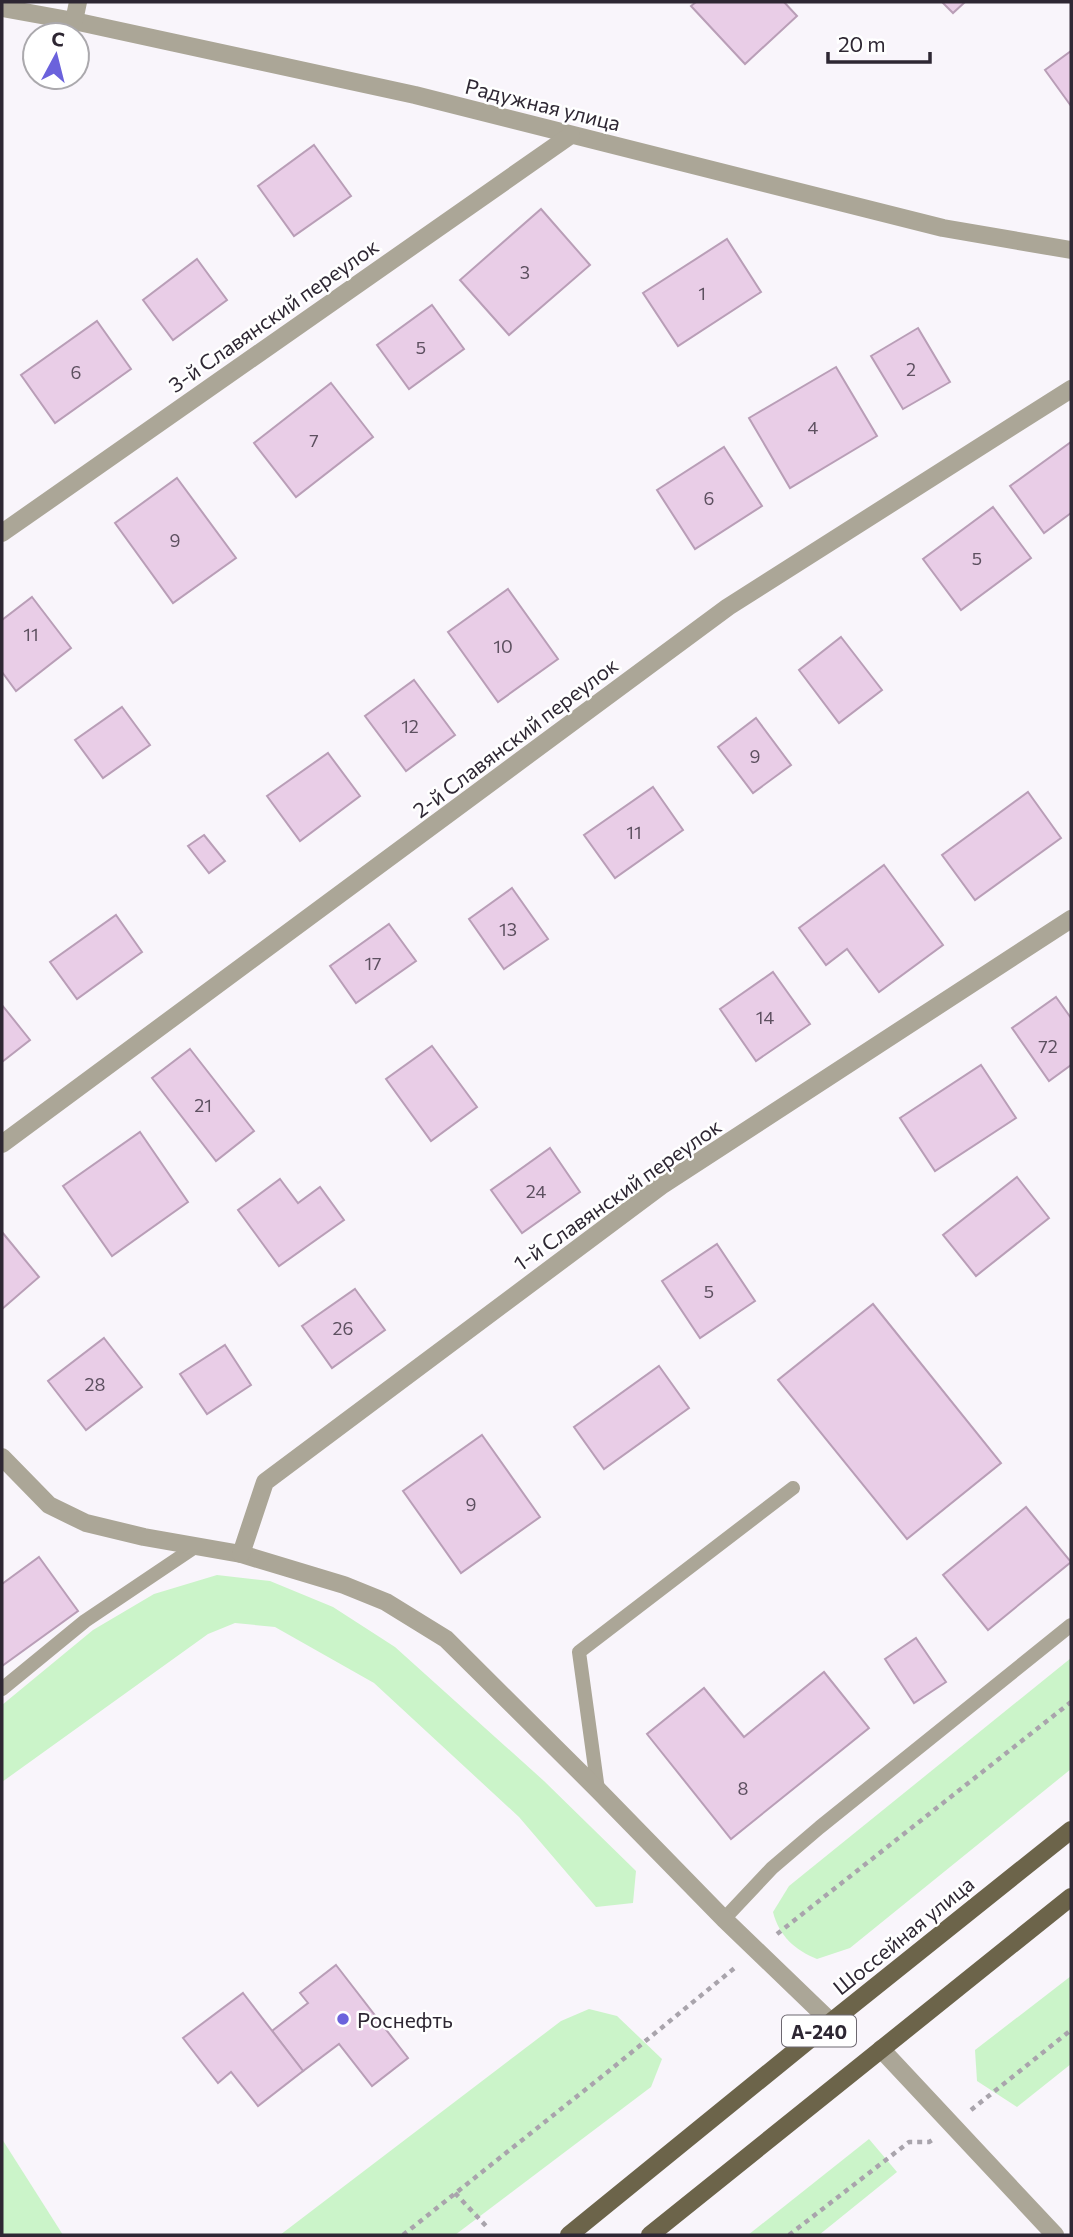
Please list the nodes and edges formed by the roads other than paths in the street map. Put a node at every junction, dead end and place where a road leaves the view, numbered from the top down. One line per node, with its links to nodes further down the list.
1 (78, 2): 3 (street)
2 (2, 8): 3 (street, Радужная улица)
3 (74, 21)
4 (91, 25): 5 (street, Радужная улица)
5 (571, 135): 6 (street, Радужная улица); 8 (street, 3-й Славянский переулок)
6 (1071, 250)
7 (1071, 389): 10 (street, 2-й Славянский переулок)
8 (2, 533)
9 (1071, 919): 14 (street, 1-й Славянский переулок)
10 (2, 1144)
11 (2, 1457): 13 (street)
12 (793, 1488): 17 (lane)
13 (195, 1546): 14 (street); 16 (lane)
14 (240, 1554): 17 (street)
15 (1071, 1625): 20 (lane)
16 (2, 1689)
17 (598, 1790): 20 (street)
18 (1071, 1830): 21 (main road, Шоссейная улица / А-240)
19 (1071, 1897): 22 (main road, А-240)
20 (724, 1919): 21 (street)
21 (831, 2022): 23 (main road, Шоссейная улица / А-240)
22 (881, 2049): 24 (main road, А-240); 25 (street)
23 (569, 2235)
24 (650, 2235)
25 (1055, 2235)

